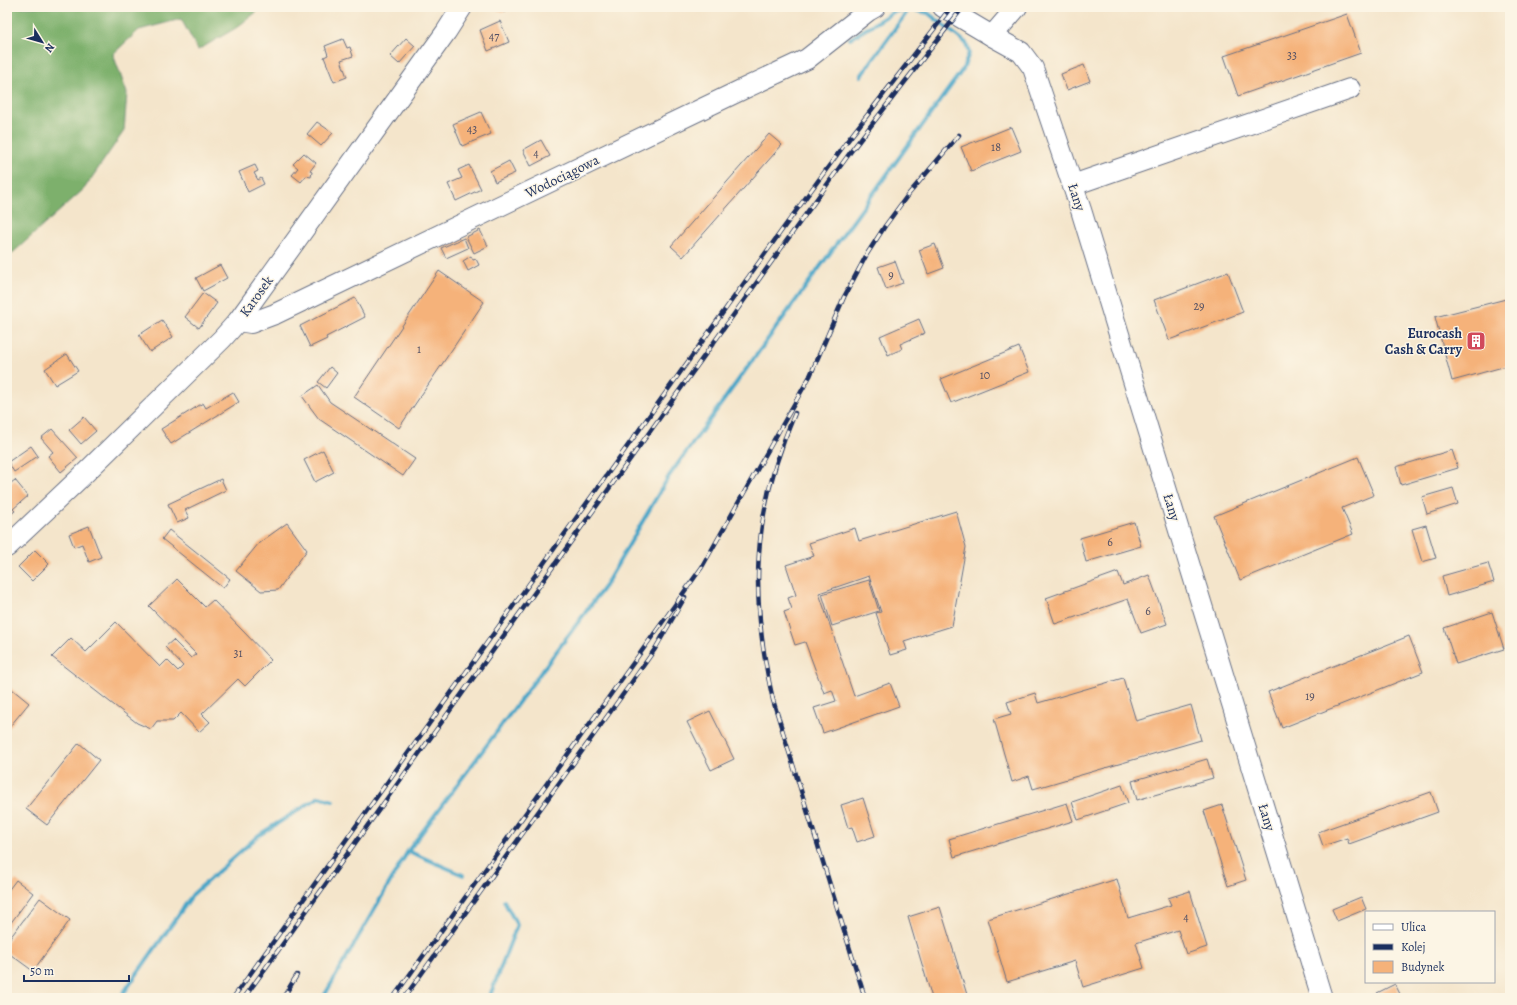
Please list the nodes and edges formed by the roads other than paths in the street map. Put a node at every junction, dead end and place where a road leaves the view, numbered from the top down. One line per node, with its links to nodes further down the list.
1 (462, 7): 9 (street, Karosek)
2 (875, 7): 5 (street, Wodociągowa)
3 (943, 7): 6 (street)
4 (1017, 7): 6 (street)
5 (852, 15): 9 (street, Wodociągowa)
6 (992, 36): 8 (street, Łany)
7 (1350, 89): 8 (street)
8 (1073, 185): 11 (street, Łany)
9 (238, 321): 10 (street, Karosek)
10 (7, 547)
11 (1322, 998)

